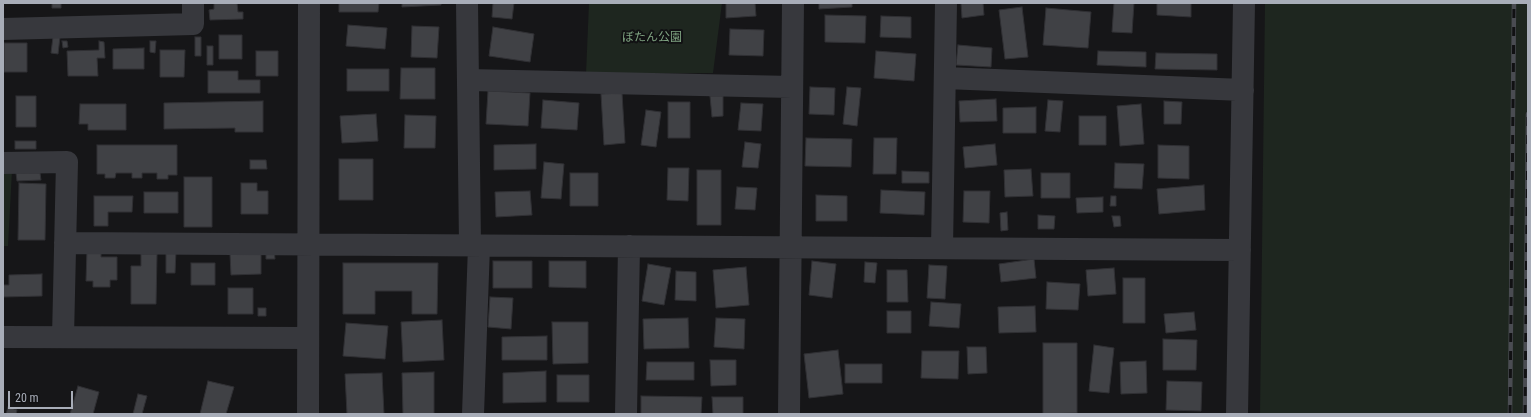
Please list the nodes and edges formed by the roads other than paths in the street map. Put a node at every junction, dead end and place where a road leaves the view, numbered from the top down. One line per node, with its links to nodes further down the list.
1 (193, 3): 7 (street)
2 (308, 3): 14 (street)
3 (467, 3): 9 (street)
4 (794, 3): 10 (street)
5 (946, 3): 8 (street)
6 (1244, 3): 11 (street)
7 (3, 29)
8 (945, 78): 11 (street); 18 (street)
9 (468, 80): 10 (street); 15 (street)
10 (792, 87): 17 (street)
11 (1243, 90): 19 (street)
12 (3, 162): 13 (street)
13 (65, 243): 14 (street); 21 (street)
14 (308, 244): 15 (street); 22 (street)
15 (475, 246): 16 (street); 24 (street)
16 (629, 246): 17 (street); 25 (street)
17 (790, 247): 18 (street); 26 (street)
18 (942, 248): 19 (street)
19 (1240, 250): 27 (street)
20 (3, 337): 21 (street)
21 (63, 337): 22 (street)
22 (308, 338): 23 (street)
23 (308, 414)
24 (473, 414)
25 (626, 414)
26 (789, 414)
27 (1237, 414)

